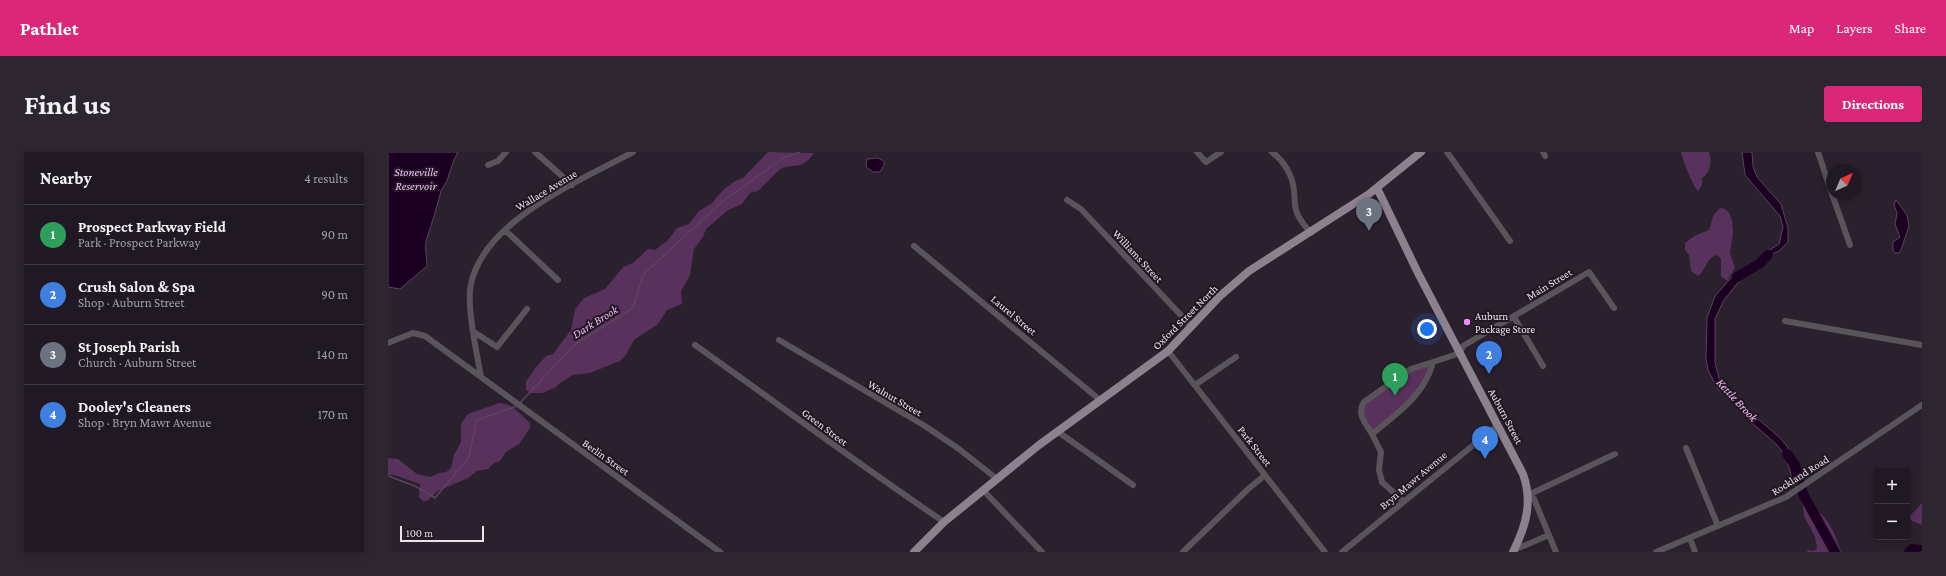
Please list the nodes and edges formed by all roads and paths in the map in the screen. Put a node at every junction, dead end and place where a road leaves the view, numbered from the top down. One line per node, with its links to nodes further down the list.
1 (506, 152): 10 (street)
2 (535, 152): 12 (street)
3 (633, 152): 12 (street, Wallace Avenue)
4 (1197, 152): 5 (street)
5 (1221, 152)
6 (1272, 152): 17 (street)
7 (1421, 152): 13 (main road, Oxford Street North)
8 (1447, 152): 18 (street)
9 (1818, 152): 11 (street)
10 (488, 165)
11 (1826, 176)
12 (572, 185): 16 (street, Wallace Avenue)
13 (1377, 188): 17 (main road, Oxford Street North); 33 (main road, Auburn Street)
14 (1067, 200): 26 (street, Williams Street)
15 (1834, 200): 19 (street)
16 (505, 230): 21 (street); 27 (street, Wallace Avenue)
17 (1311, 233): 26 (main road, Oxford Street North)
18 (1510, 241)
19 (1850, 245)
20 (914, 246): 39 (street, Laurel Street)
21 (558, 280)
22 (1614, 308): 24 (street, Main Street)
23 (527, 309): 27 (street)
24 (1514, 317): 33 (street, Main Street); 36 (street)
25 (1785, 321): 31 (street)
26 (1192, 327): 32 (main road, Oxford Street North)
27 (474, 332): 37 (street, Wallace Avenue)
28 (780, 340): 47 (street, Walnut Street)
29 (388, 343): 37 (street, Berlin Street)
30 (695, 345): 52 (street, Green Street)
31 (1922, 345)
32 (1168, 351): 38 (street, Park Street); 39 (main road, Oxford Street North)
33 (1460, 353): 35 (street); 41 (main road, Auburn Street)
34 (1236, 357): 38 (street)
35 (1433, 362): 43 (street); 43 (street)
36 (1543, 366)
37 (481, 377): 57 (street, Berlin Street)
38 (1195, 385): 46 (street, Park Street)
39 (1100, 400): 42 (main road, Oxford Street North)
40 (1922, 405): 53 (street, Rockland Road)
41 (1498, 425): 50 (main road, Auburn Street); 51 (street, Bryn Mawr Avenue)
42 (1057, 431): 47 (main road, Oxford Street North); 48 (street)
43 (1372, 434): 51 (street)
44 (1686, 448): 53 (street)
45 (1615, 454): 50 (street)
46 (1265, 476): 60 (street); 61 (street, Park Street)
47 (997, 479): 49 (main road, Oxford Street North)
48 (1132, 485)
49 (983, 490): 52 (main road, Oxford Street North); 59 (street)
50 (1528, 495): 54 (street); 56 (main road, Auburn Street)
51 (1403, 502): 62 (street, Bryn Mawr Avenue)
52 (944, 522): 58 (main road, Oxford Street North)
53 (1718, 526): 55 (street, Rockland Road)
54 (1549, 536): 56 (street); 63 (street)
55 (1690, 538): 64 (street, Rockland Road); 65 (street)
56 (1514, 551)
57 (720, 552)
58 (914, 552)
59 (1042, 552)
60 (1183, 552)
61 (1325, 552)
62 (1342, 552)
63 (1556, 552)
64 (1656, 552)
65 (1695, 552)

